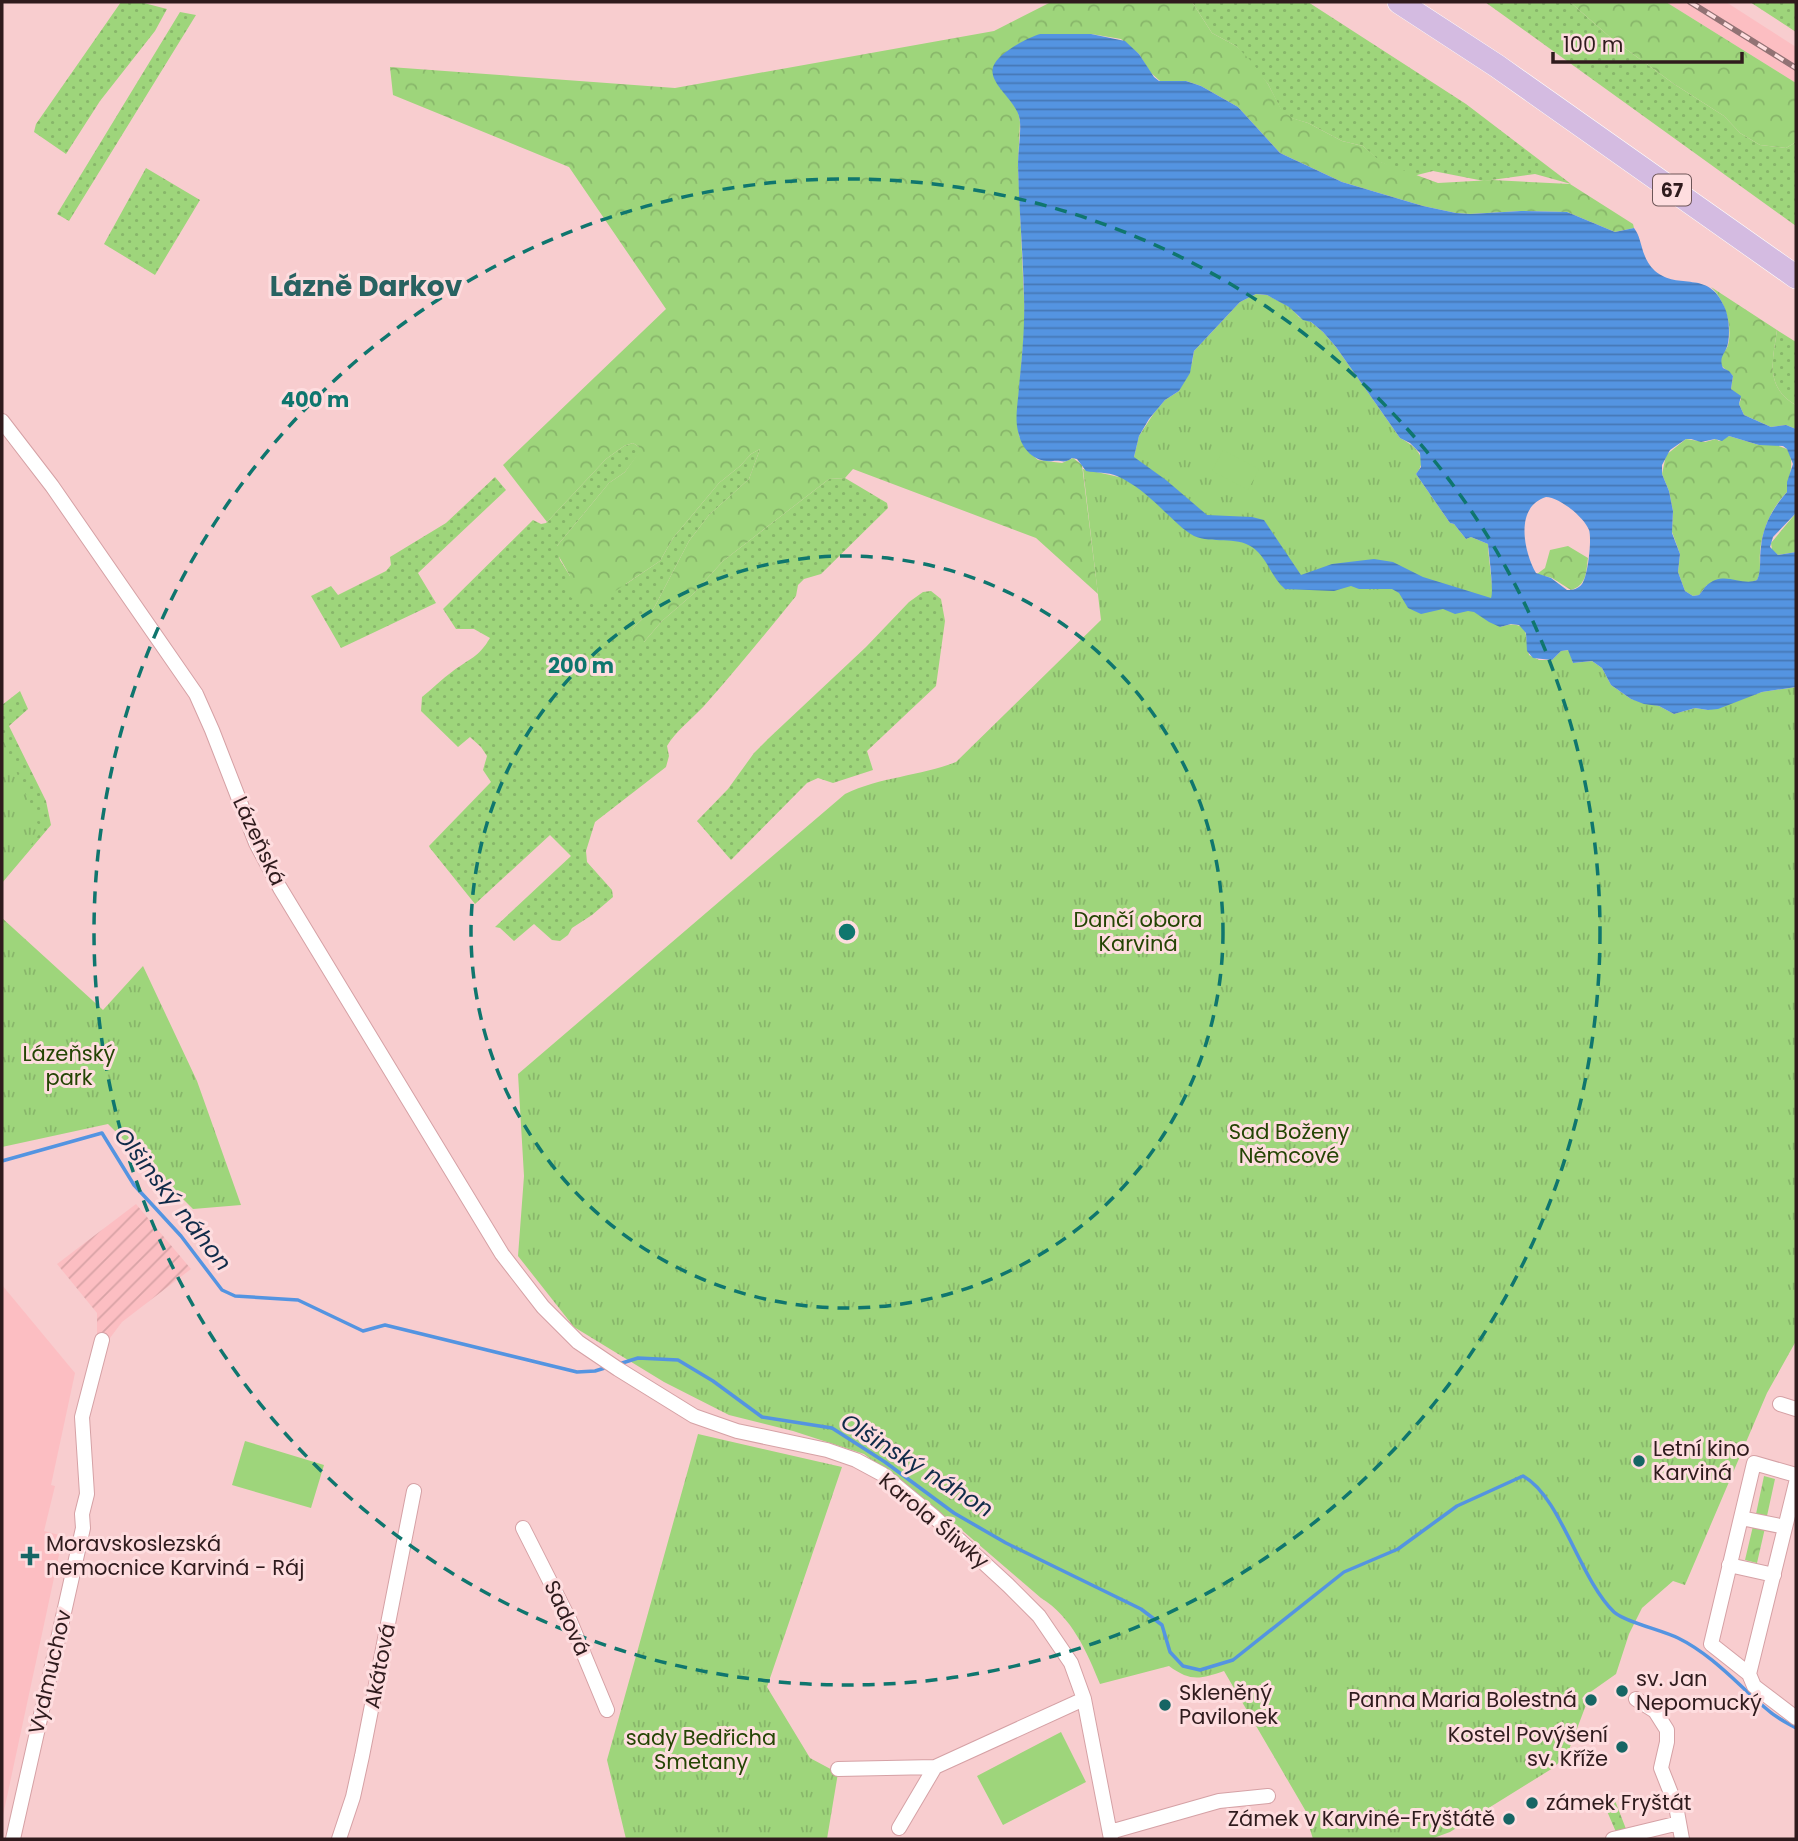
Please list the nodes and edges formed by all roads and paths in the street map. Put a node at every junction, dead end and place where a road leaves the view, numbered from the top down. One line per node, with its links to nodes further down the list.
1 (1399, 2): 2 (main road, 67)
2 (1796, 277)
3 (2, 421): 4 (street, Lázeňská)
4 (511, 1266): 17 (street, Karola Śliwky)
5 (103, 1340): 27 (street, Vydmuchov)
6 (1780, 1404): 7 (street)
7 (1796, 1409)
8 (1796, 1475): 11 (street)
9 (1796, 1483): 12 (street)
10 (414, 1491): 28 (street, Akátová)
11 (1741, 1518): 12 (street); 14 (street)
12 (1785, 1527): 15 (street)
13 (523, 1528): 19 (street, Sadová)
14 (1730, 1565): 15 (street); 16 (street)
15 (1774, 1575): 16 (street)
16 (1752, 1680): 20 (street)
17 (1084, 1699): 21 (street); 26 (street, Karola Śliwky)
18 (1636, 1699): 24 (street)
19 (607, 1710)
20 (1796, 1718)
21 (935, 1768): 22 (street); 25 (street)
22 (838, 1769)
23 (1268, 1796): 26 (street)
24 (1679, 1823): 29 (street); 30 (street)
25 (899, 1828)
26 (1110, 1836)
27 (13, 1839)
28 (339, 1839)
29 (1613, 1839)
30 (1682, 1839)

